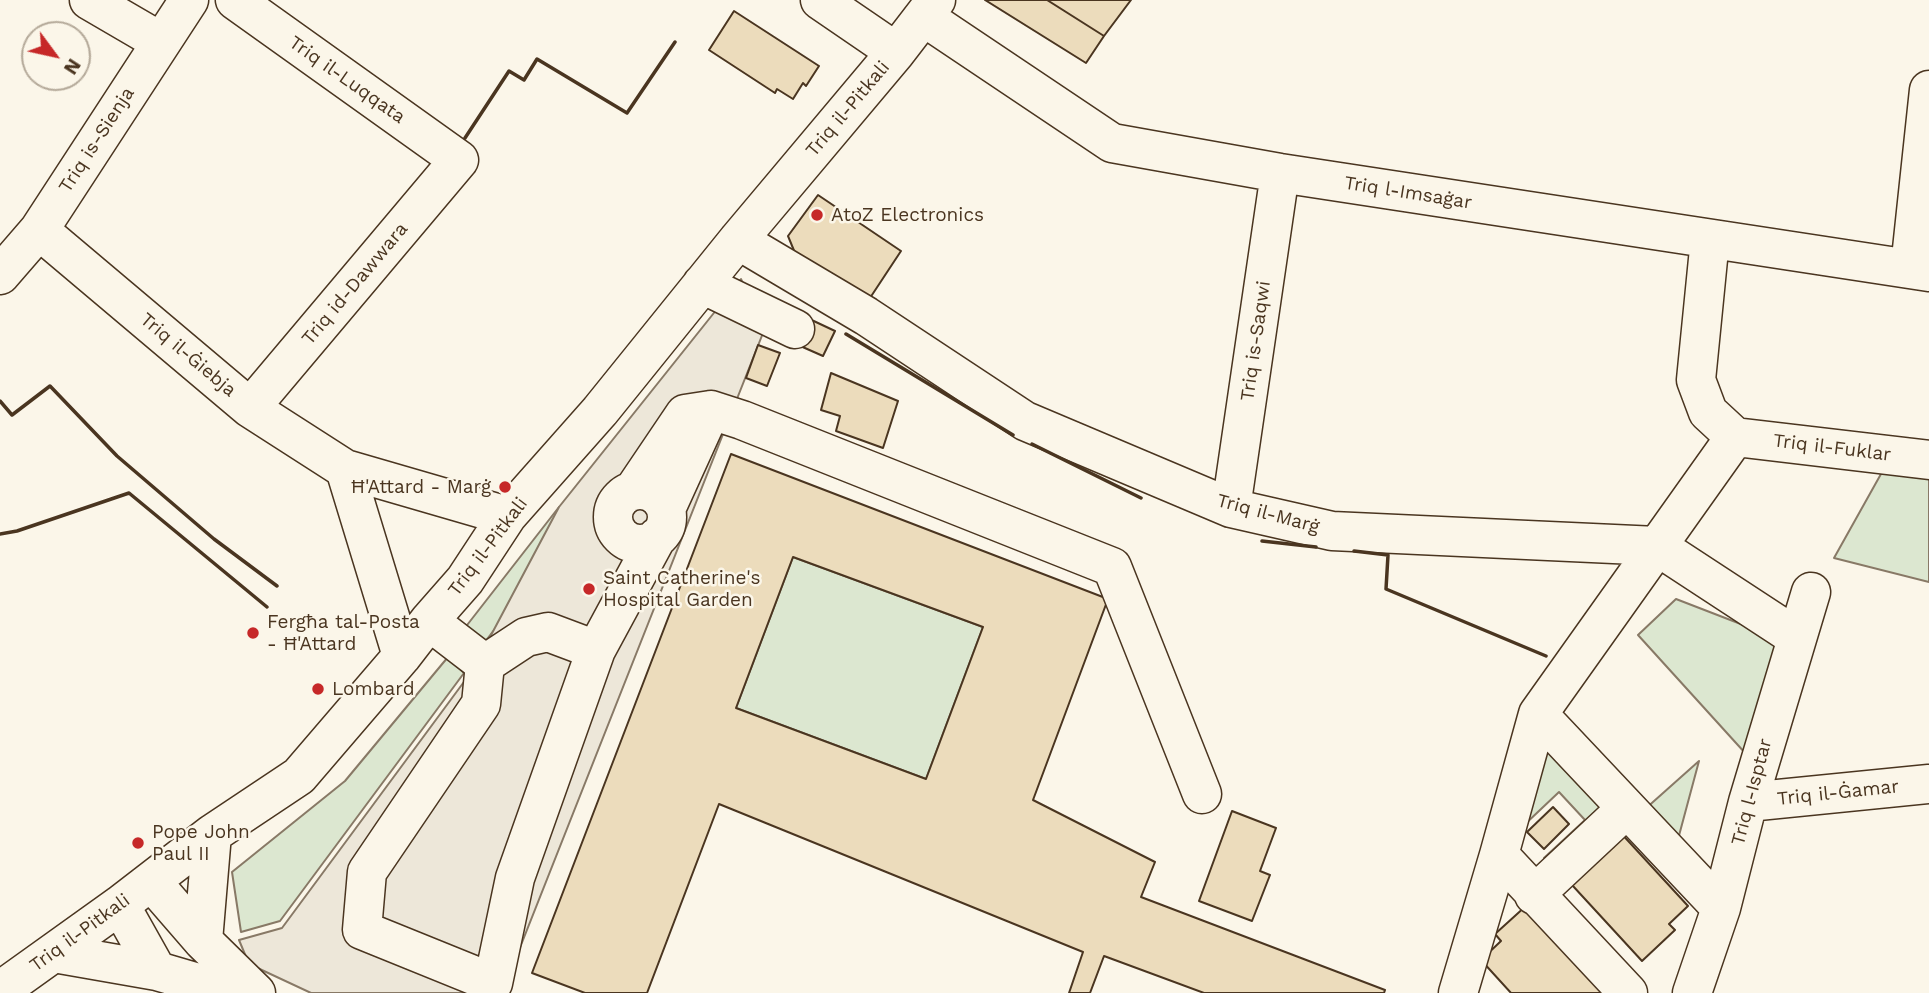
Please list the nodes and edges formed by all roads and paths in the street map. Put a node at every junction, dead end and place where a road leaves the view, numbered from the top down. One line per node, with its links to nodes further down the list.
1 (89, 0): 6 (street)
2 (189, 0): 6 (street, Triq is-Sienja)
3 (235, 0): 9 (street, Triq il-Luqqata)
4 (820, 0): 7 (street)
5 (930, 9): 7 (street, Triq il-Pitkali); 10 (street, Triq l-Imsaġar)
6 (161, 42): 11 (street, Triq is-Sienja)
7 (896, 52): 13 (street, Triq il-Pitkali)
8 (1929, 90): 14 (street)
9 (459, 160): 18 (street, Triq id-Dawwara)
10 (1280, 173): 12 (street, Triq l-Imsaġar); 23 (street, Triq is-Saqwi)
11 (40, 230): 15 (street, Triq is-Sienja); 18 (street, Triq il-Ġiebja)
12 (1710, 239): 14 (street, Triq l-Imsaġar); 20 (street)
13 (738, 240): 16 (street, Triq il-Pitkali); 23 (street, Triq il-Marġ)
14 (1919, 270)
15 (0, 275)
16 (702, 284): 17 (street); 24 (street, Triq il-Pitkali)
17 (794, 329)
18 (250, 408): 22 (street, Triq il-Ġiebja)
19 (711, 410): 25 (street); 25 (street); 37 (street)
20 (1735, 437): 21 (street, Triq il-Fuklar); 26 (street)
21 (1929, 460)
22 (345, 469): 24 (street, Triq il-Ġiebja); 32 (street)
23 (1231, 508): 26 (street, Triq il-Marġ)
24 (507, 516): 28 (street, Triq il-Pitkali)
25 (661, 523): 31 (street)
26 (1657, 546): 29 (street); 35 (street)
27 (1811, 592): 29 (street, Triq l-Isptar)
28 (429, 621): 32 (street, Triq il-Pitkali); 33 (street)
29 (1796, 636): 38 (street, Triq l-Isptar)
30 (523, 639): 31 (street); 33 (street); 34 (street)
31 (596, 650): 34 (street)
32 (402, 656): 40 (street, Triq il-Pitkali)
33 (485, 664): 34 (street)
34 (481, 704)
35 (1538, 714): 39 (street); 41 (street)
36 (1929, 784): 38 (street, Triq il-Ġamar)
37 (1202, 794)
38 (1748, 802): 45 (street, Triq l-Isptar)
39 (1626, 809): 43 (street); 45 (street)
40 (212, 834): 42 (street, Triq il-Pitkali); 46 (street)
41 (1499, 855): 43 (street); 50 (street)
42 (151, 881): 44 (street, Triq il-Pitkali); 46 (street)
43 (1534, 895): 53 (street)
44 (120, 905): 47 (street, Triq il-Pitkali); 48 (street)
45 (1721, 908): 54 (street, Triq l-Isptar)
46 (203, 941): 52 (street)
47 (54, 953): 48 (street); 49 (street, Triq il-Pitkali)
48 (158, 971): 51 (street)
49 (0, 991)
50 (1461, 991)
51 (232, 993)
52 (256, 993)
53 (1628, 993)
54 (1692, 993)

